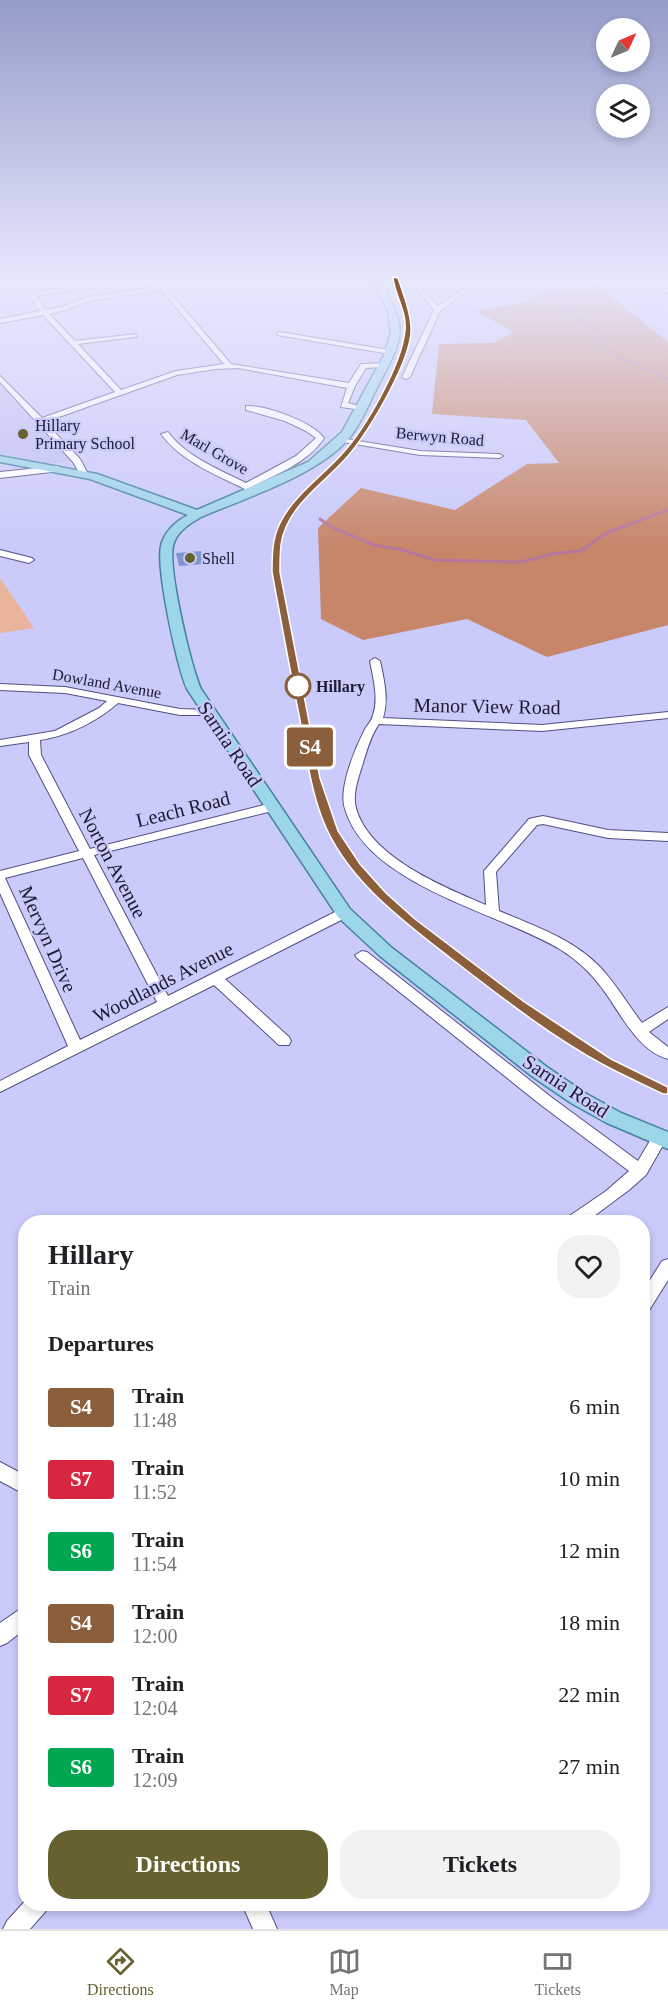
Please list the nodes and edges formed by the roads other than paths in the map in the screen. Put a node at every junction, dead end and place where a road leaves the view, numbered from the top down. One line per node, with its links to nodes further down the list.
1 (96, 368): 10 (street)
2 (214, 368): 10 (street)
3 (241, 368): 9 (street)
4 (363, 368): 9 (street)
5 (382, 368): 12 (main road)
6 (409, 368): 7 (street)
7 (405, 377)
8 (0, 378): 13 (street)
9 (351, 386): 12 (street)
10 (120, 393): 13 (street)
11 (249, 408): 22 (street)
12 (362, 408): 15 (main road)
13 (41, 421): 18 (street)
14 (165, 434): 22 (street, Marl Grove)
15 (343, 440): 16 (street, Berwyn Road); 22 (main road)
16 (499, 456)
17 (0, 459): 19 (main road)
18 (77, 460): 19 (main road); 20 (street)
19 (57, 469): 20 (main road); 21 (street)
20 (84, 474): 23 (main road)
21 (0, 475)
22 (250, 488): 25 (main road)
23 (140, 494): 24 (main road); 25 (main road)
24 (163, 506): 25 (main road); 26 (main road, Sarnia Road)
25 (194, 516): 26 (main road)
26 (170, 538): 32 (main road, Sarnia Road)
27 (0, 553): 28 (street)
28 (29, 560)
29 (375, 661): 34 (street)
30 (0, 687): 31 (street, Dowland Avenue)
31 (115, 700): 32 (street, Dowland Avenue); 35 (street)
32 (208, 712): 37 (main road, Sarnia Road)
33 (668, 715): 34 (street, Manor View Road)
34 (376, 721): 41 (street)
35 (34, 739): 36 (street); 39 (street, Norton Avenue)
36 (0, 742)
37 (272, 807): 39 (street, Leach Road); 42 (main road, Sarnia Road)
38 (668, 837): 41 (street)
39 (86, 853): 40 (street, Leach Road); 46 (street, Norton Avenue)
40 (0, 877): 50 (street, Mervyn Drive)
41 (493, 912): 48 (street)
42 (344, 913): 44 (street, Woodlands Avenue); 45 (main road, Sarnia Road)
43 (362, 955): 45 (street)
44 (214, 978): 46 (street, Woodlands Avenue); 49 (street)
45 (424, 993): 53 (main road, Sarnia Road); 54 (street)
46 (165, 1003): 50 (street, Woodlands Avenue)
47 (668, 1012): 48 (street)
48 (640, 1031): 51 (street)
49 (284, 1041)
50 (76, 1048): 52 (street, Woodlands Avenue)
51 (668, 1054)
52 (0, 1087)
53 (664, 1140): 54 (street)
54 (640, 1171): 55 (street)
55 (583, 1215)
56 (668, 1266): 57 (street)
57 (650, 1294)
58 (0, 1471): 59 (street)
59 (18, 1481)
60 (18, 1621): 61 (street)
61 (0, 1636)
62 (31, 1911): 64 (street)
63 (257, 1911): 65 (street)
64 (15, 1929)
65 (265, 1929)

